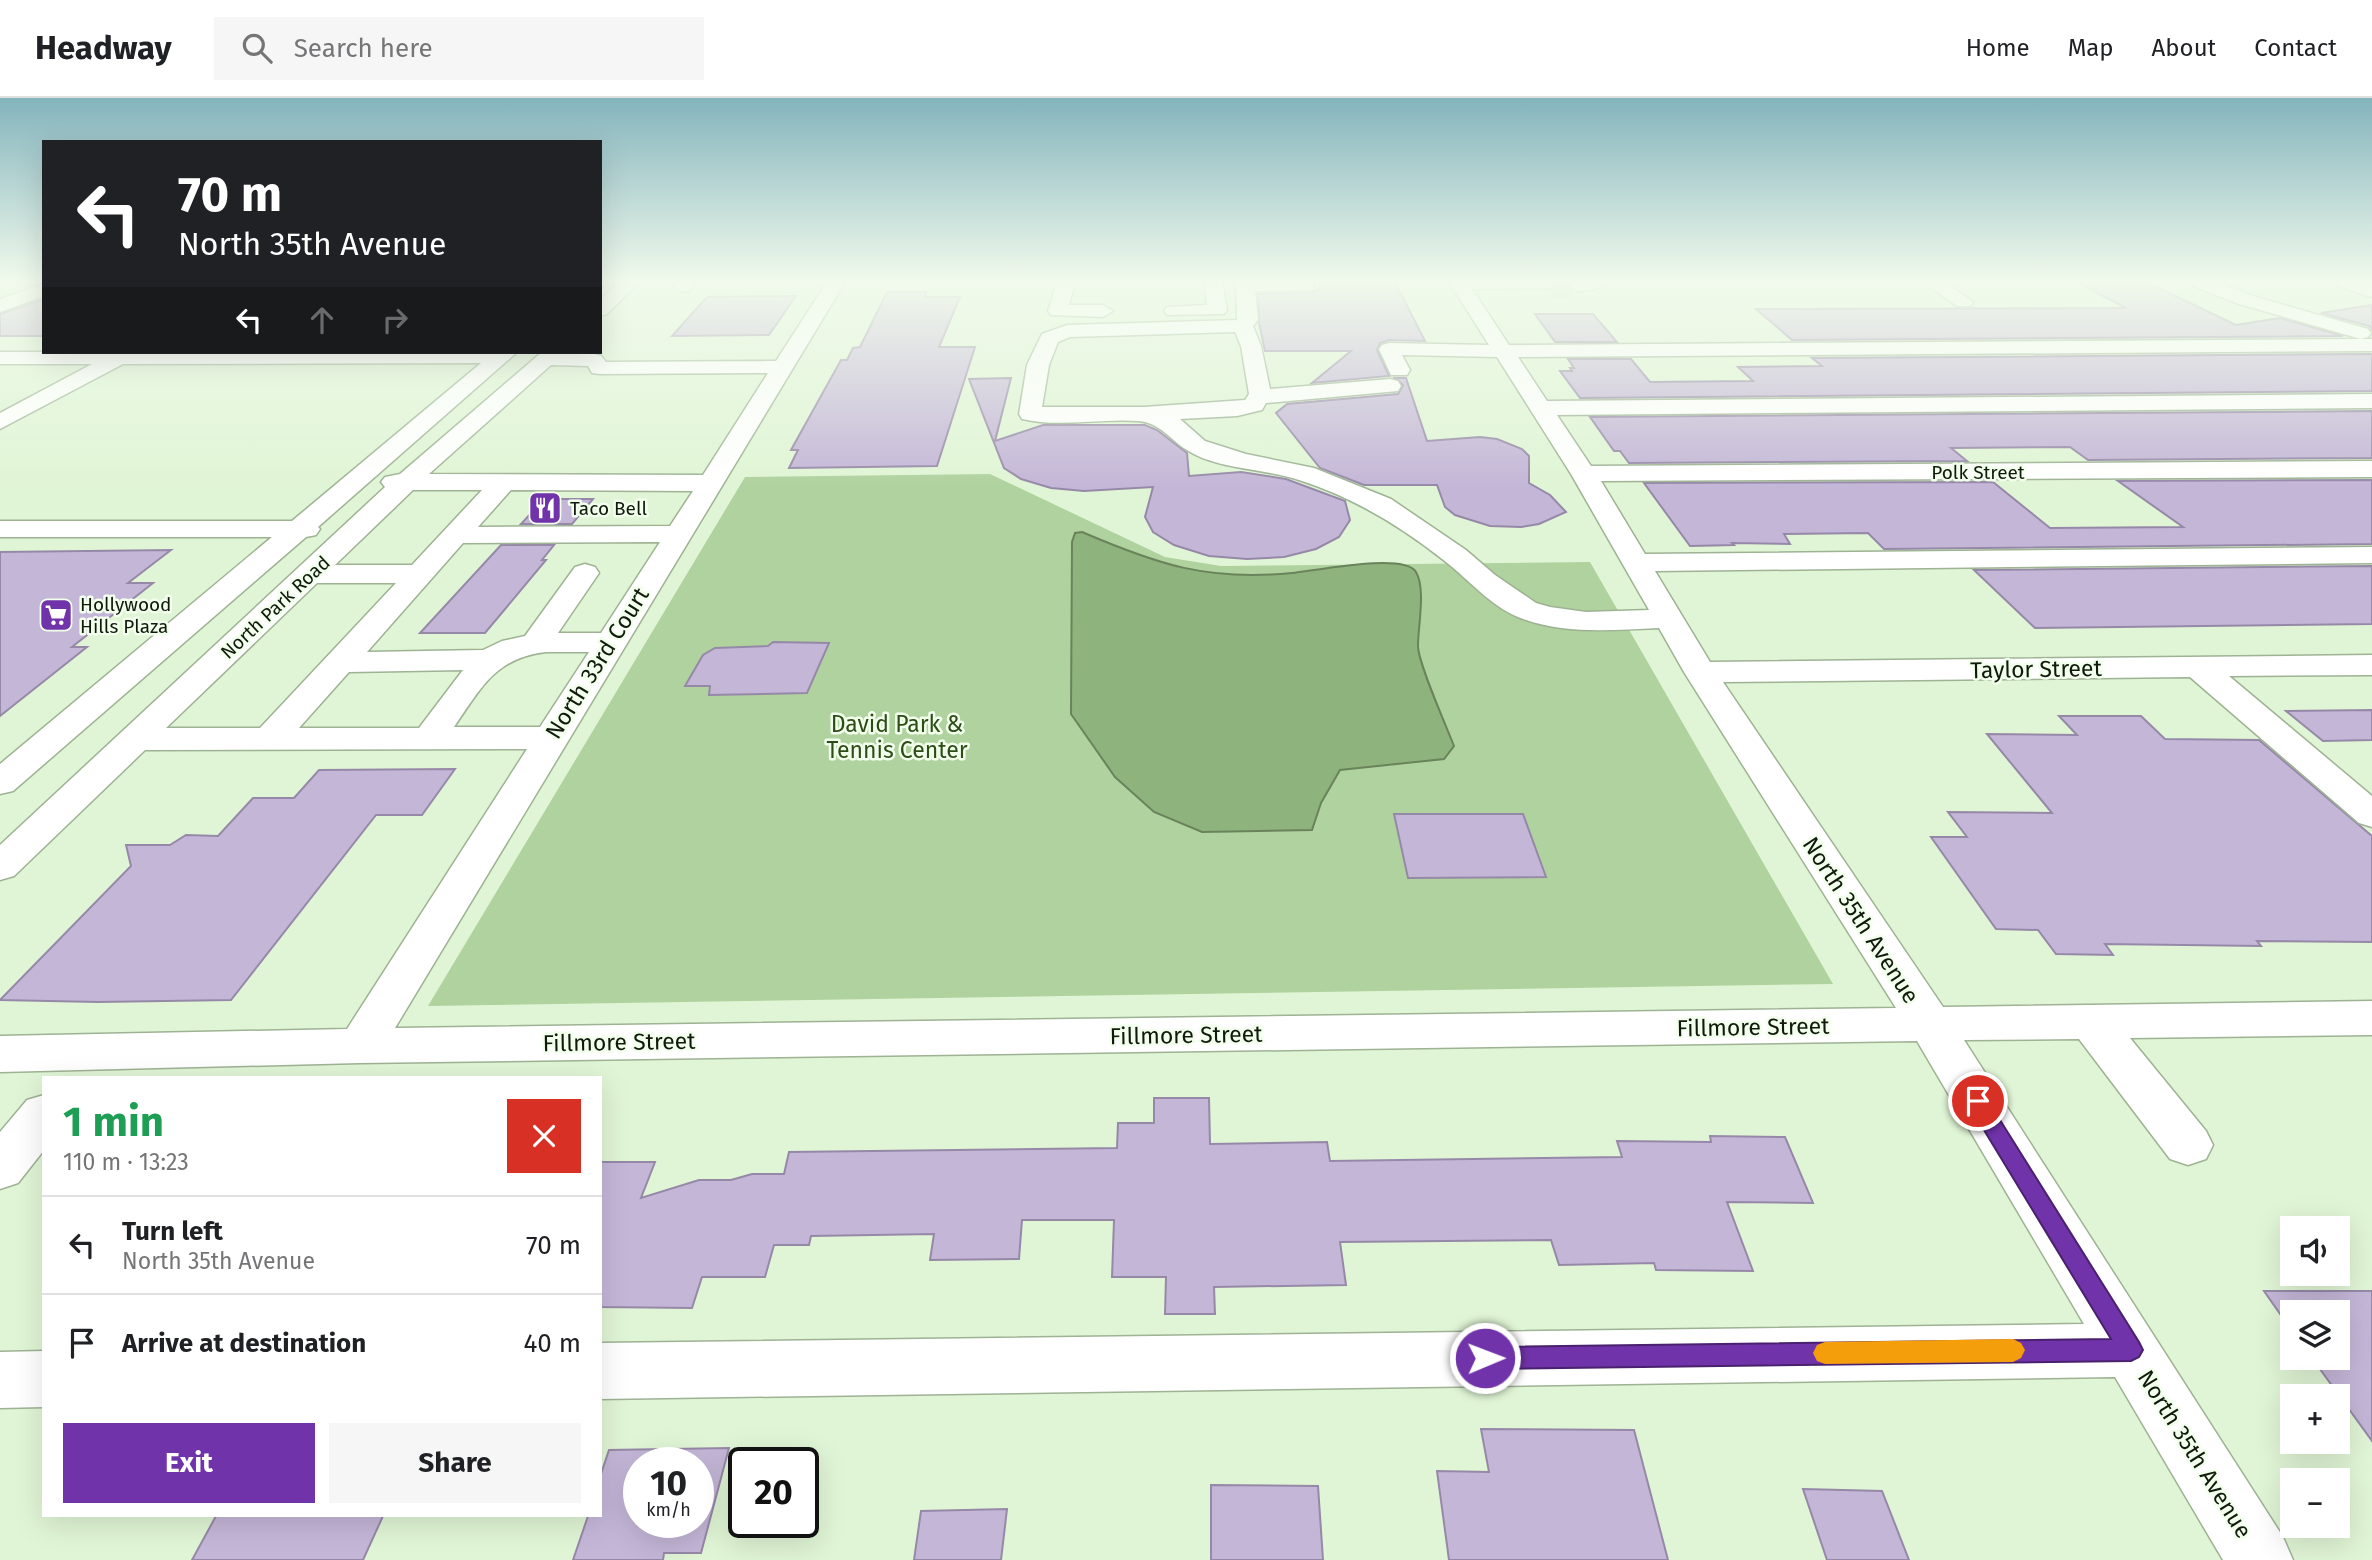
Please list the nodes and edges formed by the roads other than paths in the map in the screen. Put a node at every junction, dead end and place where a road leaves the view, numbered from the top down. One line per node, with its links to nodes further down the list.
1 (793, 350): 14 (street, North 33rd Court)
2 (1044, 350): 18 (street)
3 (1252, 350): 15 (street)
4 (1389, 350): 15 (street)
5 (1460, 350): 7 (street)
6 (1616, 350): 7 (street)
7 (1504, 351): 17 (street, North 35th Avenue)
8 (504, 354): 10 (street); 22 (street, North Park Road)
9 (46, 355): 12 (street); 13 (street)
10 (192, 355): 13 (street)
11 (550, 356): 14 (street); 23 (street, North Park Road)
12 (0, 358)
13 (120, 358): 19 (street)
14 (783, 367): 24 (street, North 33rd Court)
15 (1259, 388): 18 (street)
16 (2372, 401): 17 (street)
17 (1541, 408): 21 (street, North 35th Avenue)
18 (1145, 414): 37 (street)
19 (0, 422)
20 (2372, 468): 21 (street, Polk Street)
21 (1584, 474): 33 (street, North 35th Avenue)
22 (354, 482): 23 (street); 29 (street, North Park Road)
23 (406, 482): 25 (street); 28 (street, North Park Road)
24 (711, 483): 25 (street); 30 (street, North 33rd Court)
25 (497, 489): 26 (street); 31 (street)
26 (631, 517): 30 (street); 31 (street)
27 (0, 529): 29 (street)
28 (357, 529): 29 (street); 35 (street, North Park Road)
29 (296, 530): 49 (street, North Park Road)
30 (679, 534): 38 (street, North 33rd Court)
31 (453, 536): 36 (street)
32 (2372, 555): 33 (street)
33 (1636, 563): 37 (street, North 35th Avenue)
34 (585, 573): 39 (street)
35 (309, 574): 36 (street); 47 (street, North Park Road)
36 (419, 574): 41 (street)
37 (1668, 618): 44 (street, North 35th Avenue)
38 (609, 643): 39 (street); 46 (street, North 33rd Court)
39 (535, 644): 40 (street)
40 (490, 660): 41 (street); 45 (street)
41 (339, 662): 48 (street)
42 (2372, 665): 43 (street, Taylor Street)
43 (2198, 667): 44 (street, Taylor Street); 50 (street)
44 (1700, 672): 54 (street, North 35th Avenue)
45 (429, 738): 46 (street); 48 (street)
46 (551, 738): 55 (street, North 33rd Court)
47 (136, 739): 48 (street); 51 (street, North Park Road)
48 (270, 739)
49 (0, 783)
50 (2372, 815)
51 (0, 867)
52 (2372, 1018): 53 (street, Fillmore Street)
53 (2091, 1022): 54 (street, Fillmore Street); 59 (street)
54 (1930, 1024): 55 (street, Fillmore Street); 61 (street, North 35th Avenue)
55 (360, 1046): 57 (street, Fillmore Street)
56 (0, 1054): 57 (street, Fillmore Street)
57 (84, 1065)
58 (42, 1116): 60 (street)
59 (2188, 1145)
60 (0, 1168)
61 (2131, 1350): 62 (street); 65 (street, North 35th Avenue)
62 (602, 1371)
63 (42, 1379): 64 (street)
64 (0, 1380)
65 (2260, 1560)

